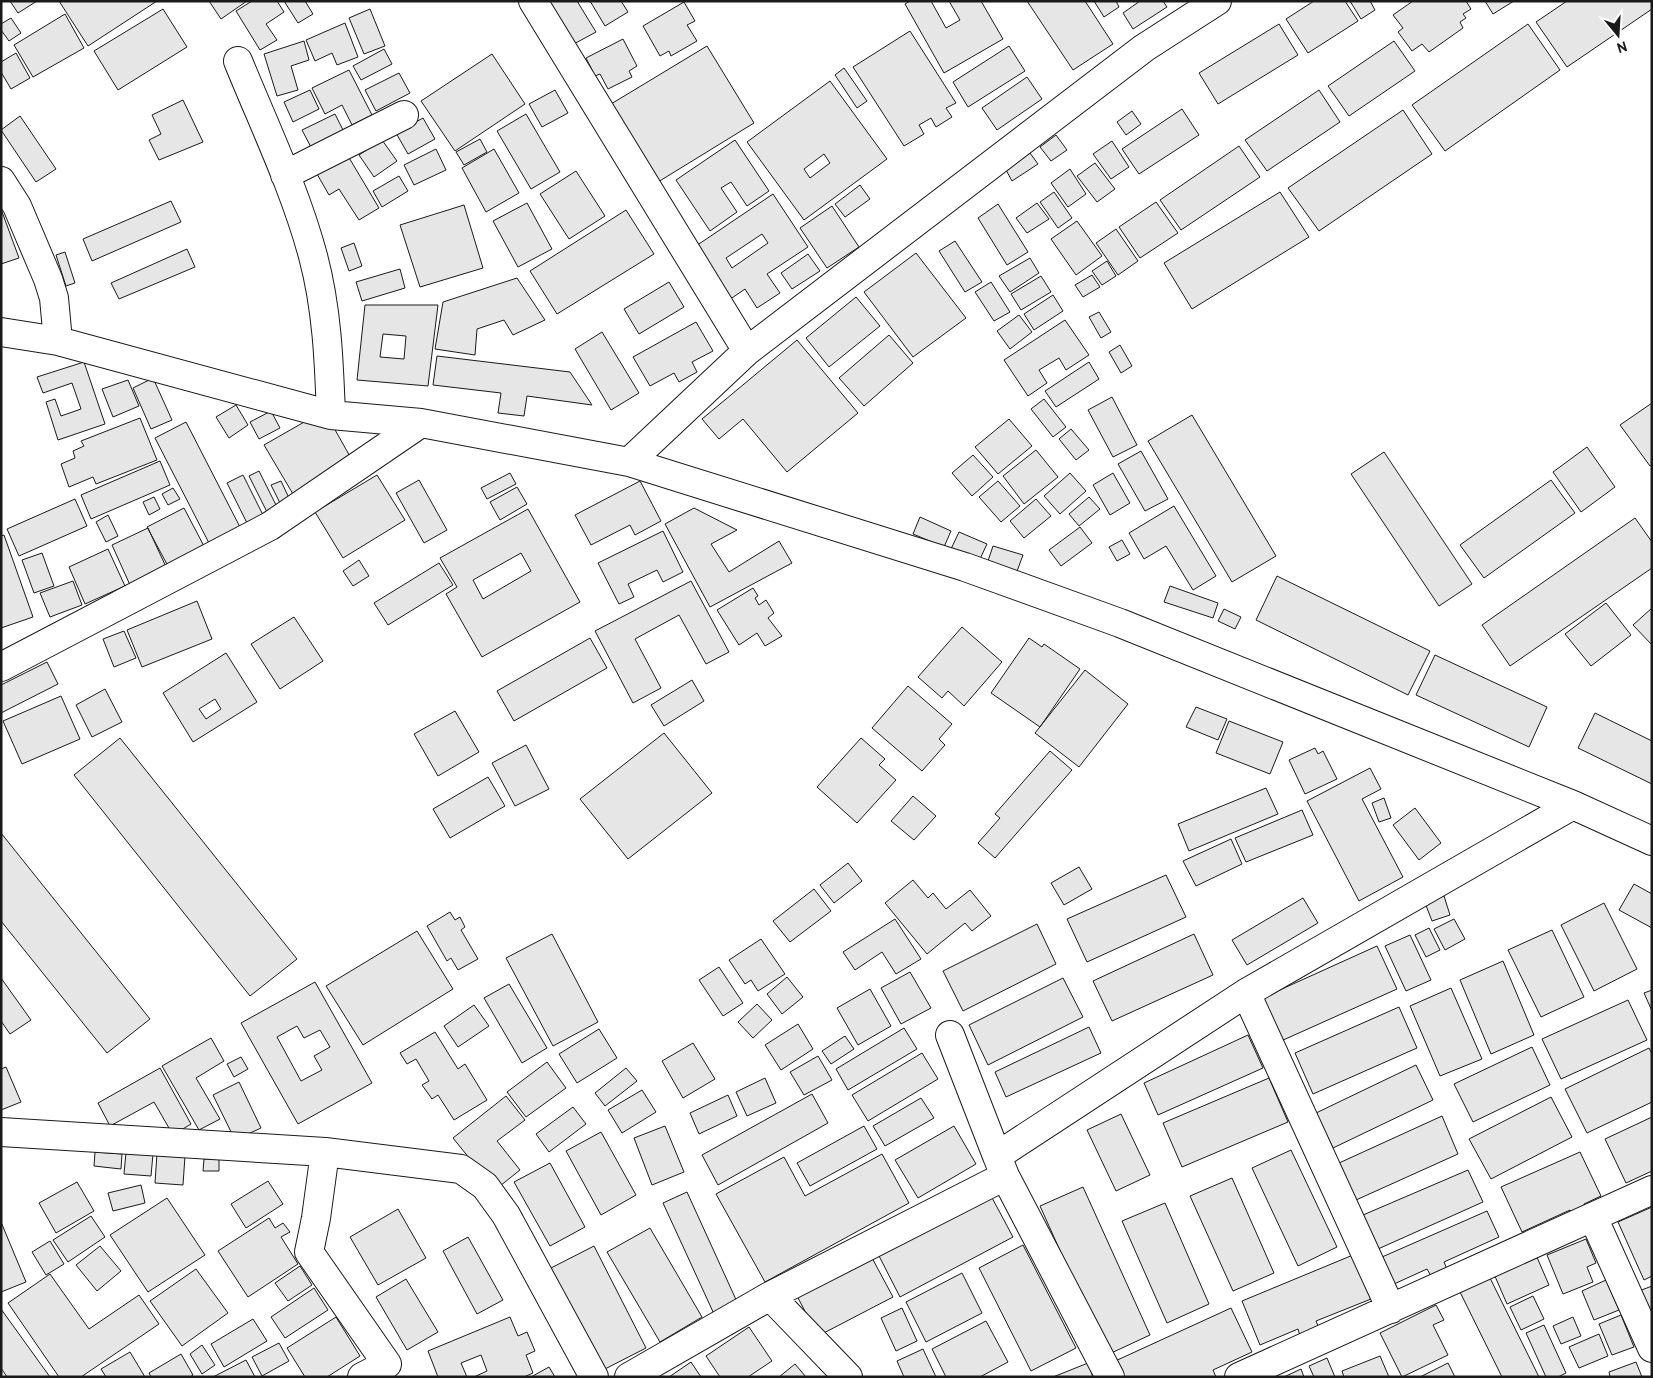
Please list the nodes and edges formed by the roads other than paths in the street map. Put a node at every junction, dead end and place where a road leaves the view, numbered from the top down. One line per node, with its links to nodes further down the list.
1 (533, 1): 9 (street)
2 (1217, 1): 9 (street)
3 (238, 61): 5 (street)
4 (404, 115): 5 (street)
5 (284, 175): 10 (street)
6 (1, 181): 8 (street)
7 (1, 332): 8 (street)
8 (58, 341): 10 (street)
9 (747, 351): 12 (street)
10 (331, 415): 11 (street)
11 (421, 423): 12 (street); 13 (street)
12 (629, 462): 14 (street)
13 (1, 667)
14 (1573, 805): 15 (street); 16 (street)
15 (1652, 841)
16 (1246, 993): 20 (street); 24 (street)
17 (950, 1035): 20 (street)
18 (1, 1132): 19 (street)
19 (325, 1152): 26 (street); 27 (street)
20 (1001, 1166): 23 (street); 30 (street)
21 (1652, 1190): 22 (street)
22 (1593, 1217): 24 (street); 25 (street)
23 (770, 1296): 28 (street); 29 (street)
24 (1390, 1309): 31 (street)
25 (1652, 1348)
26 (362, 1377)
27 (594, 1377)
28 (630, 1377)
29 (848, 1377)
30 (1110, 1377)
31 (1239, 1377)

